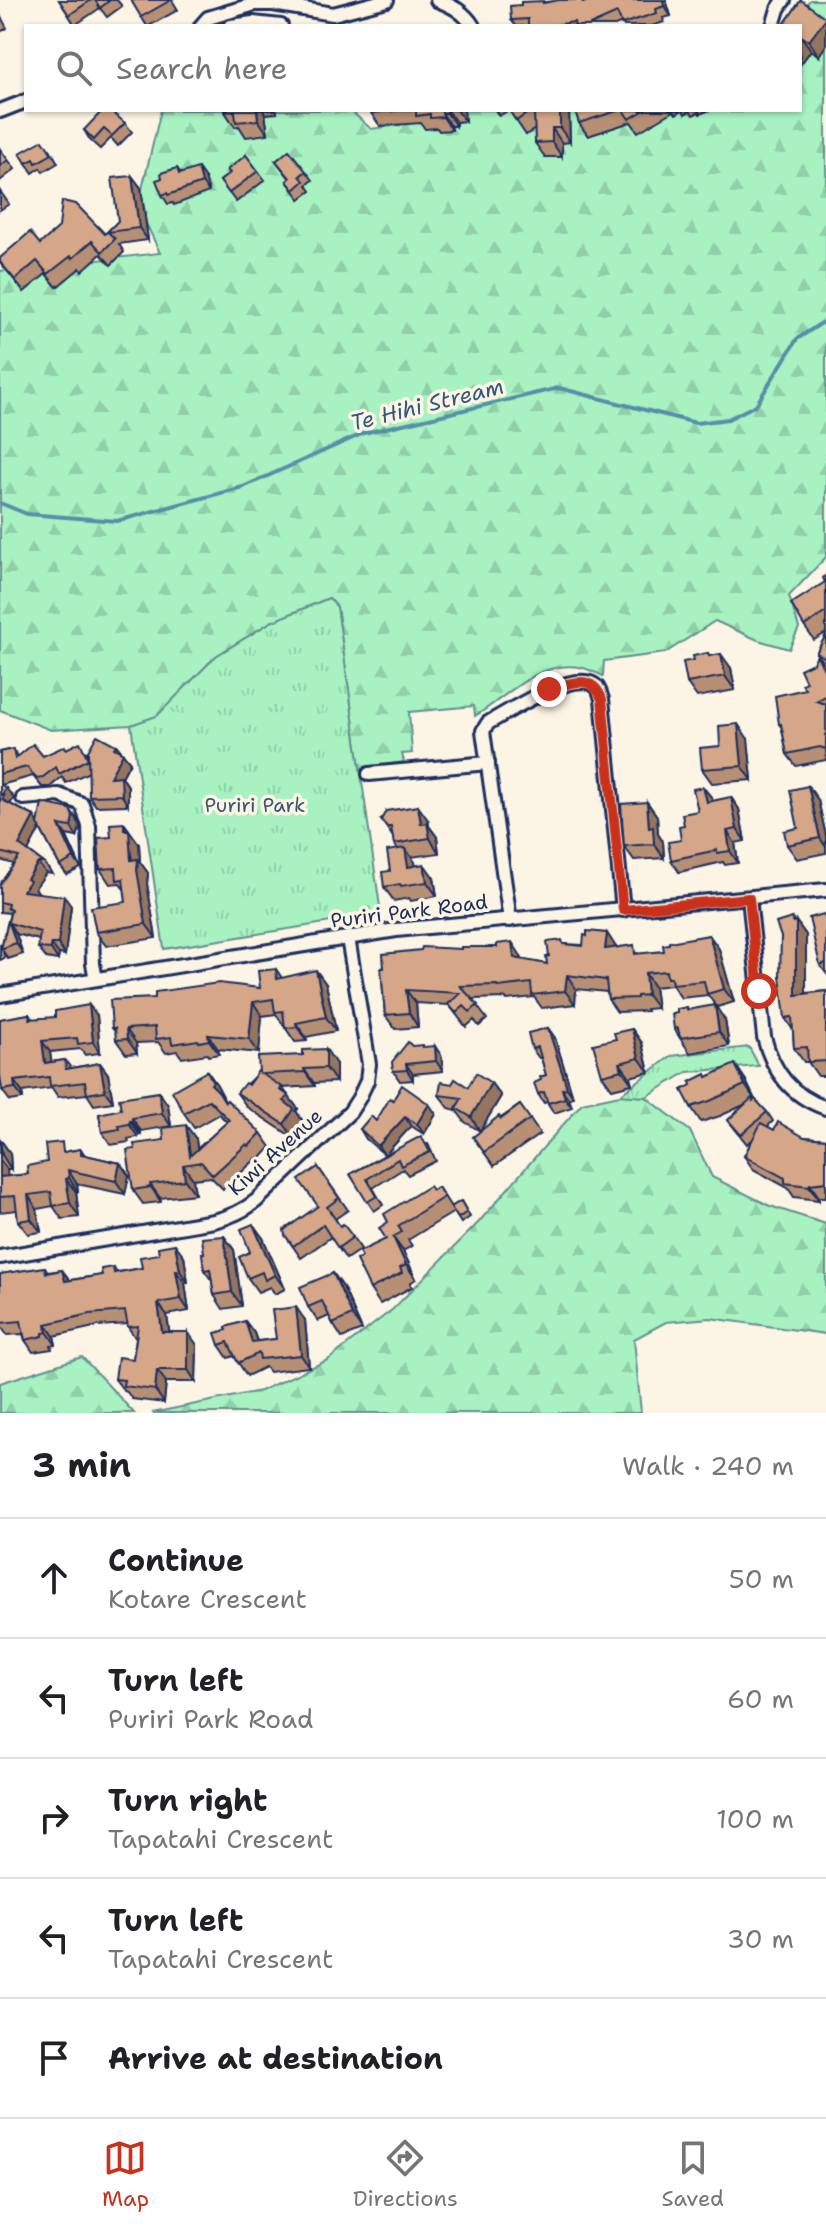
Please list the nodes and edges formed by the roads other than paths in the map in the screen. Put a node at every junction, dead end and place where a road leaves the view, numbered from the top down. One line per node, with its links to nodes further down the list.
1 (387, 0): 4 (street)
2 (437, 0): 5 (street)
3 (784, 0): 6 (street)
4 (203, 24)
5 (472, 24)
6 (774, 24)
7 (24, 102): 8 (street)
8 (0, 111)
9 (488, 763): 10 (street); 14 (street); 15 (street)
10 (369, 774)
11 (23, 798): 17 (street)
12 (826, 890): 13 (street, Puriri Park Road)
13 (749, 898): 14 (street, Puriri Park Road); 19 (street)
14 (623, 910): 15 (street, Puriri Park Road)
15 (510, 920): 16 (street, Puriri Park Road)
16 (348, 938): 17 (street, Puriri Park Road); 20 (street, Kiwi Avenue)
17 (96, 979): 18 (street, Puriri Park Road)
18 (0, 995)
19 (826, 1108)
20 (0, 1257)

